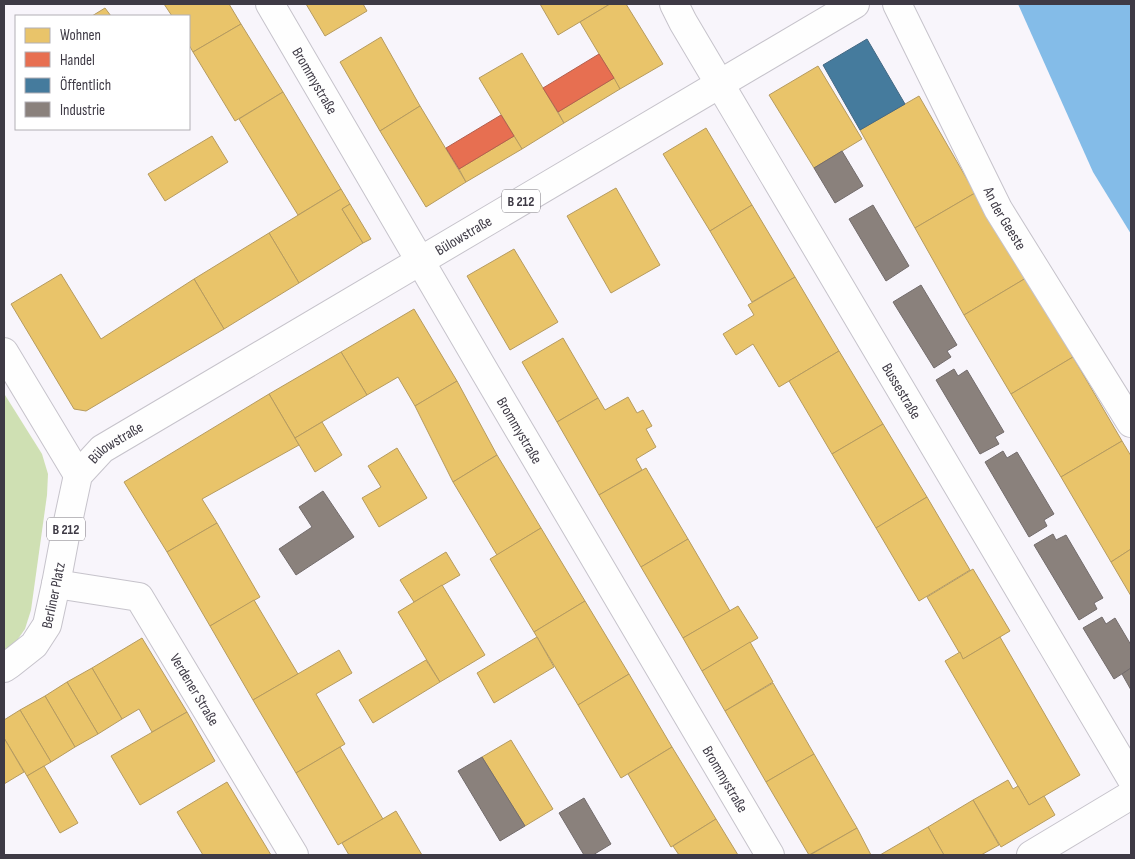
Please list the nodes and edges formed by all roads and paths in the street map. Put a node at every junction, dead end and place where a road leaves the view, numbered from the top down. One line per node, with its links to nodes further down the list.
1 (270, 4): 6 (street, Brommystraße)
2 (674, 4): 5 (street, Bussestraße)
3 (855, 4): 5 (street, Bülowstraße)
4 (897, 4): 8 (street, An der Geeste)
5 (720, 84): 6 (street, Bülowstraße / B 212); 12 (street, Bussestraße)
6 (420, 262): 9 (street, Bülowstraße / B 212); 15 (street, Brommystraße)
7 (4, 352): 9 (street)
8 (1131, 423)
9 (78, 475): 10 (street, Berliner Platz / B 212)
10 (56, 584): 11 (street, Berliner Platz / B 212); 14 (street, Verdener Straße)
11 (4, 668)
12 (1131, 778)
13 (1131, 794): 16 (street)
14 (294, 855)
15 (770, 855)
16 (1031, 855)

